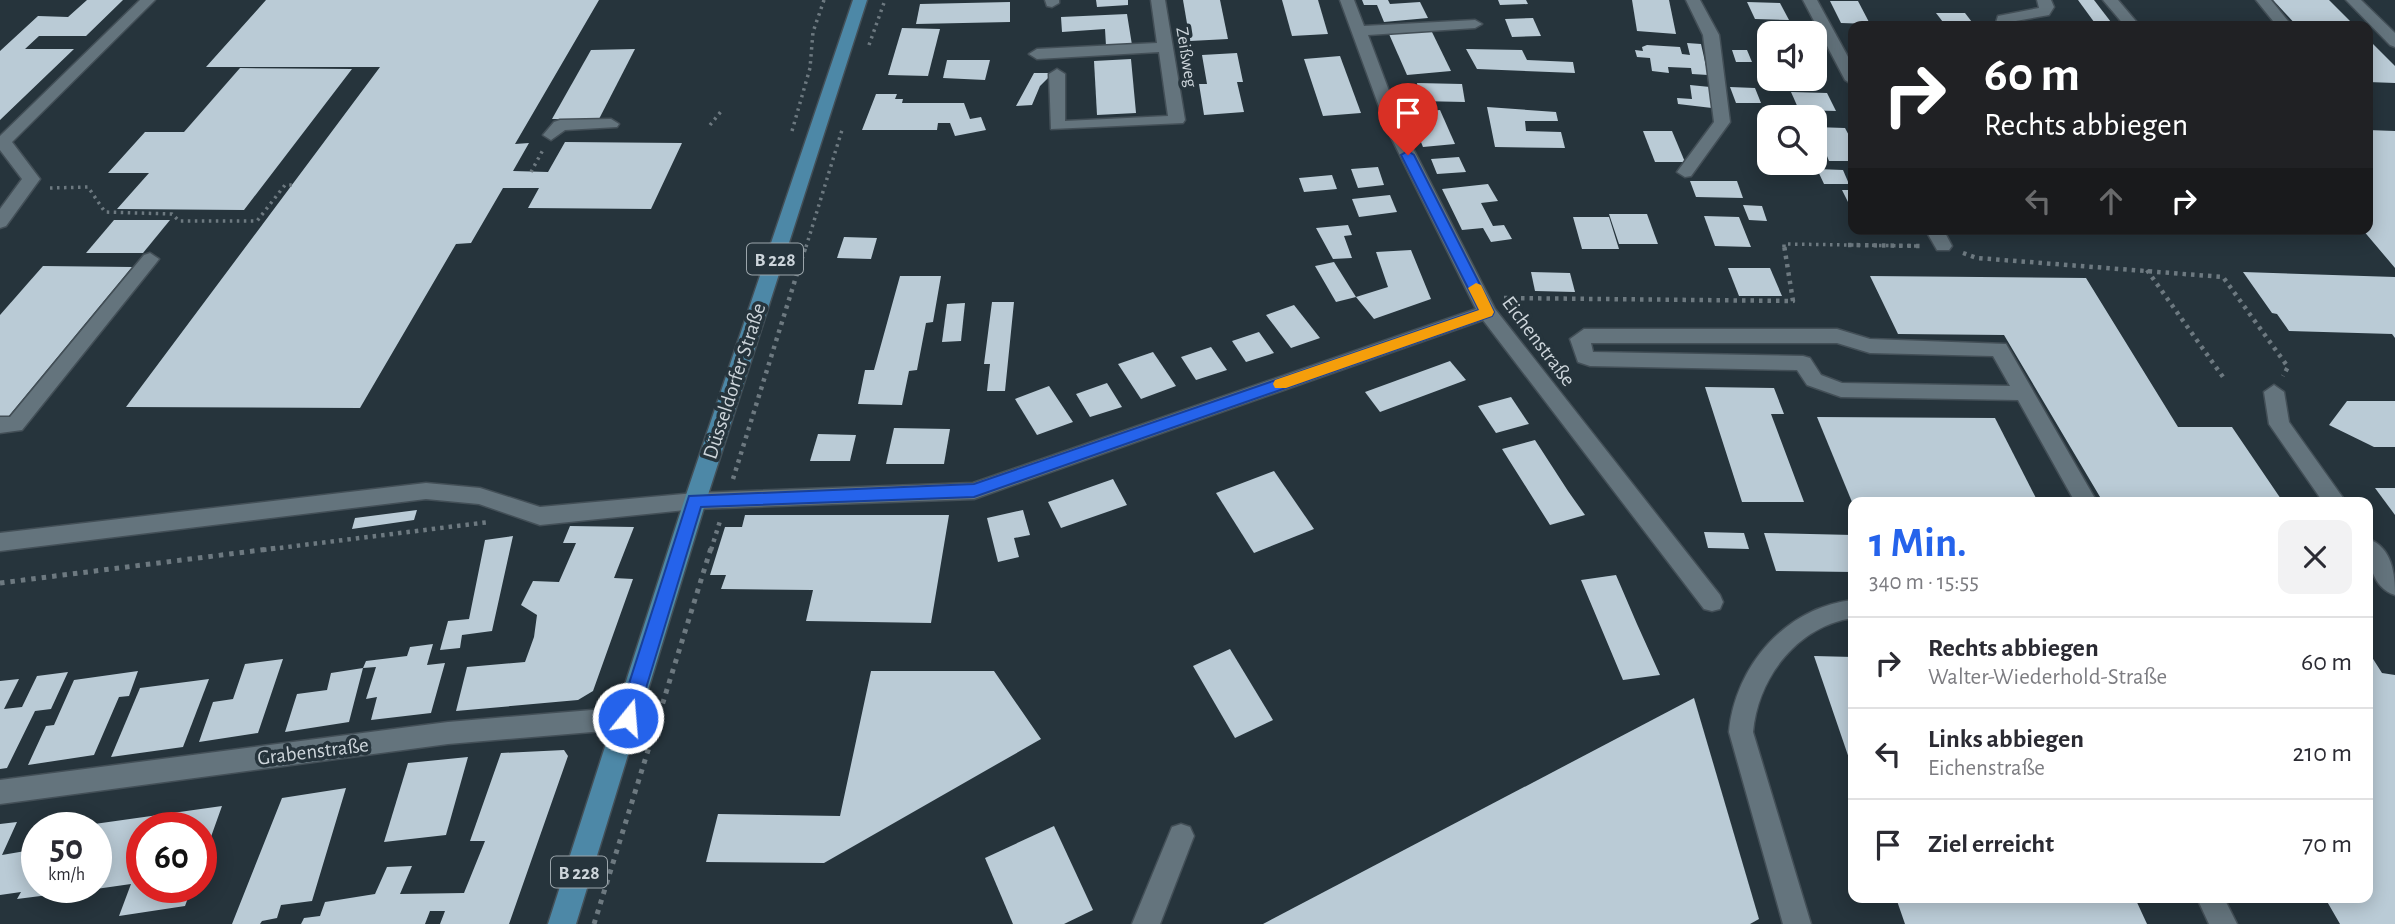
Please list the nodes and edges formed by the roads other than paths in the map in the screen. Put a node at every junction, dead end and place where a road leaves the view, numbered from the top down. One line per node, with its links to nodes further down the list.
1 (148, 0): 23 (street)
2 (860, 0): 35 (main road, Düsseldorfer Straße / B 228)
3 (1158, 0): 17 (street, Zeißweg)
4 (1347, 0): 15 (street, Eichenstraße)
5 (1693, 0): 24 (street)
6 (1810, 0): 19 (street)
7 (2044, 0): 11 (street)
8 (2110, 0): 12 (street)
9 (2263, 0): 13 (street)
10 (2354, 0): 16 (street)
11 (2003, 21)
12 (2129, 21)
13 (2281, 21)
14 (1475, 24): 15 (street)
15 (1358, 32): 29 (street, Eichenstraße)
16 (2395, 42)
17 (1166, 47): 18 (street); 20 (street, Zeißweg)
18 (1037, 54)
19 (1848, 71)
20 (1057, 74)
21 (611, 124): 22 (street)
22 (551, 135)
23 (2, 143): 25 (street)
24 (1685, 172)
25 (0, 222)
26 (1937, 235): 27 (street)
27 (1943, 246)
28 (150, 259): 32 (street)
29 (1492, 305): 35 (street); 39 (street, Eichenstraße)
30 (2273, 392): 34 (street)
31 (2025, 393): 31 (street); 33 (street)
32 (0, 425)
33 (2083, 497)
34 (2331, 497)
35 (695, 500): 36 (street); 41 (main road, Düsseldorfer Straße / B 228)
36 (0, 542)
37 (2373, 555): 38 (street)
38 (2395, 586)
39 (1712, 602)
40 (1848, 610): 47 (street)
41 (628, 718): 42 (street, Grabenstraße); 45 (main road, Düsseldorfer Straße / B 228)
42 (0, 792)
43 (1181, 836): 46 (street)
44 (2212, 903): 48 (street)
45 (562, 924)
46 (1146, 924)
47 (1797, 924)
48 (2222, 924)

